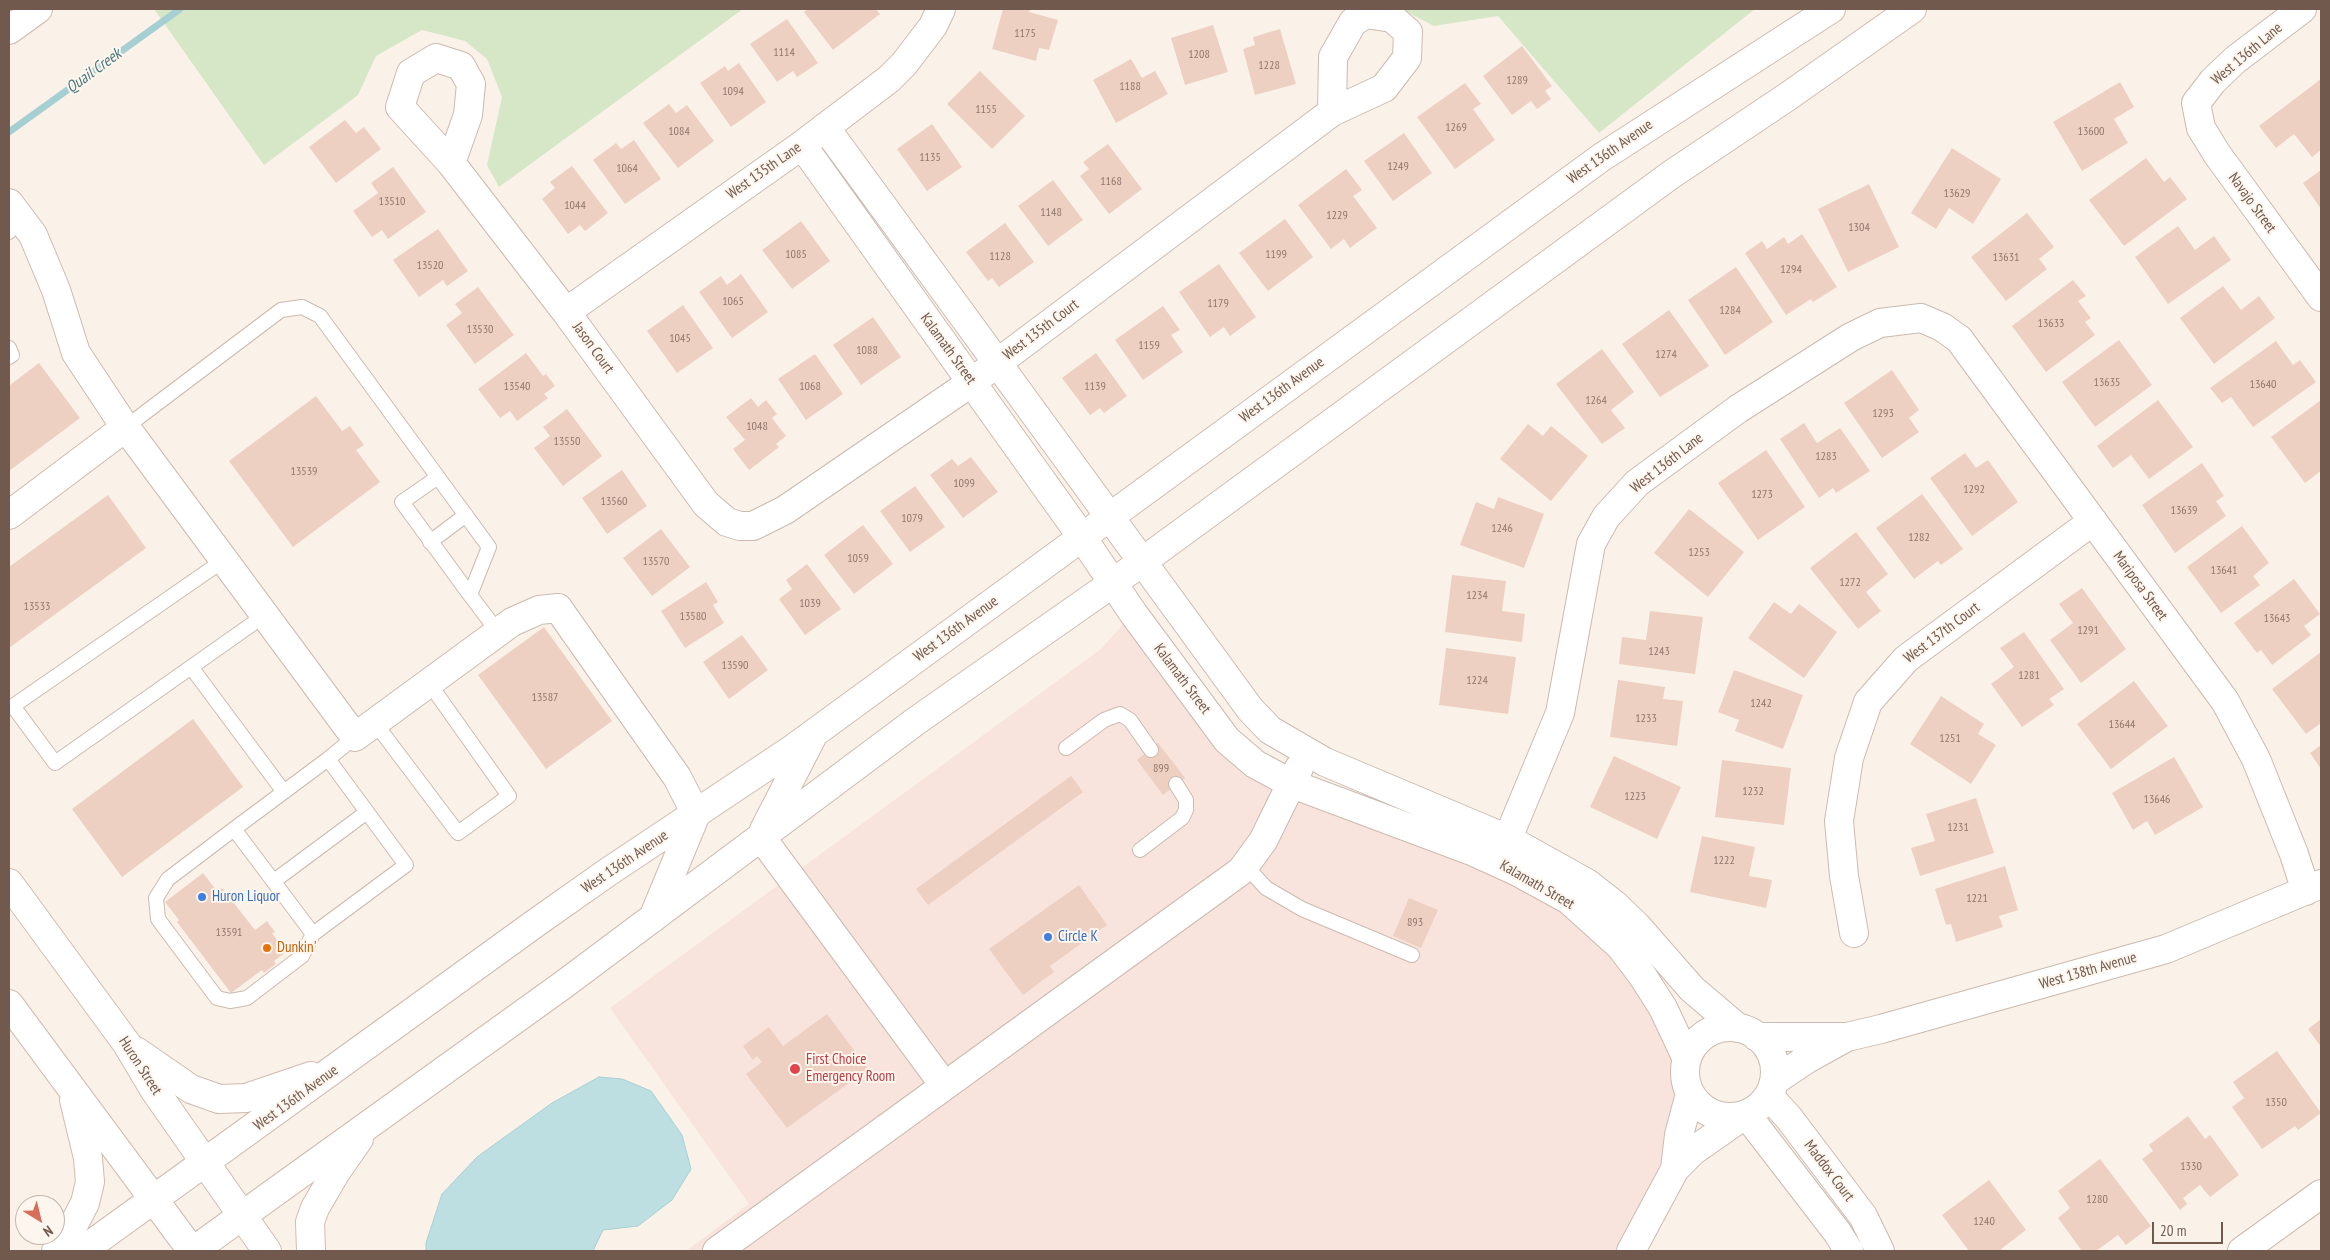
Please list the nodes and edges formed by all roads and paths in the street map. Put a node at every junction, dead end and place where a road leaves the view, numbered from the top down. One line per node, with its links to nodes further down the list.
1 (37, 9): 6 (street)
2 (941, 9): 9 (street, West 135th Lane)
3 (1831, 9): 24 (street, West 136th Avenue)
4 (1912, 9): 30 (street)
5 (2302, 9): 7 (street, West 136th Lane)
6 (9, 30)
7 (2196, 103): 13 (street, Navajo Street)
8 (1332, 112): 18 (street, West 135th Court)
9 (825, 127): 10 (street, West 135th Lane); 18 (street, Kalamath Street)
10 (802, 145): 14 (street, West 135th Lane); 19 (street, Kalamath Street)
11 (451, 163): 14 (street, Jason Court)
12 (13, 218): 20 (street)
13 (2321, 296)
14 (566, 312): 26 (street, Jason Court)
15 (1920, 318): 25 (street, Mariposa Street); 51 (street, West 136th Lane)
16 (9, 348): 17 (lane)
17 (9, 357)
18 (997, 363): 19 (street, West 135th Court); 24 (street, Kalamath Street)
19 (972, 382): 26 (street, West 135th Court); 27 (street, Kalamath Street)
20 (126, 428): 21 (lane); 22 (street); 29 (street)
21 (438, 477): 23 (lane); 28 (lane)
22 (9, 515)
23 (466, 515): 28 (lane); 32 (lane)
24 (1110, 516): 27 (street, West 136th Avenue); 30 (street, Kalamath Street)
25 (2093, 521): 55 (street, Mariposa Street); 57 (street, West 137th Court)
26 (740, 526)
27 (1082, 537): 31 (street, Kalamath Street); 38 (street, West 136th Avenue)
28 (430, 542): 32 (lane)
29 (224, 560): 33 (street); 35 (lane)
30 (1143, 560): 31 (street); 41 (street, Kalamath Street)
31 (1113, 583): 44 (street, Kalamath Street); 49 (street)
32 (470, 595): 34 (lane)
33 (265, 615): 35 (lane); 37 (street)
34 (498, 632): 36 (street); 47 (street)
35 (191, 667): 45 (lane)
36 (429, 683): 37 (street); 37 (lane)
37 (365, 730): 42 (lane)
38 (814, 734): 47 (street, West 136th Avenue); 49 (street)
39 (1066, 748): 40 (lane)
40 (1151, 750)
41 (1306, 752): 44 (street); 51 (street, Kalamath Street)
42 (328, 759): 45 (lane); 46 (lane)
43 (1176, 784): 50 (lane)
44 (1292, 784): 51 (street, Kalamath Street); 52 (street)
45 (284, 792): 48 (lane)
46 (367, 812): 53 (lane); 58 (lane)
47 (696, 814): 56 (street); 65 (street, West 136th Avenue)
48 (234, 829): 53 (lane); 58 (lane)
49 (761, 837): 56 (street); 66 (street)
50 (1140, 850)
51 (1503, 851): 61 (street, Kalamath Street); 64 (street, Kalamath Street)
52 (1244, 865): 59 (lane); 66 (street)
53 (274, 881): 58 (lane)
54 (9, 883): 63 (street, Huron Street)
55 (2314, 888): 62 (street, West 138th Avenue)
56 (652, 920): 71 (street)
57 (1854, 933)
58 (313, 934)
59 (1412, 955)
60 (9, 1004): 67 (street)
61 (1747, 1032): 62 (street, West 138th Avenue); 64 (street); 68 (street)
62 (1847, 1037): 68 (street, West 138th Avenue)
63 (127, 1044): 65 (street); 72 (street, Huron Street)
64 (1687, 1059): 69 (street)
65 (339, 1066): 72 (street, West 136th Avenue)
66 (944, 1085): 82 (street)
67 (71, 1086): 75 (street); 77 (street)
68 (1772, 1088): 70 (street); 85 (street, Maddox Court)
69 (1690, 1094): 70 (street); 73 (street)
70 (1744, 1115): 73 (street); 84 (street, Maddox Court)
71 (377, 1117): 76 (street); 81 (street)
72 (206, 1162): 75 (street, West 136th Avenue); 76 (street, Huron Street)
73 (1674, 1169): 83 (street)
74 (2321, 1194): 86 (street)
75 (153, 1200): 78 (street, West 136th Avenue); 79 (street)
76 (241, 1216): 79 (street); 80 (street, Huron Street)
77 (56, 1251)
78 (82, 1251)
79 (192, 1251)
80 (267, 1251)
81 (311, 1251)
82 (717, 1251)
83 (1631, 1251)
84 (1849, 1251)
85 (1880, 1251)
86 (2242, 1251)

